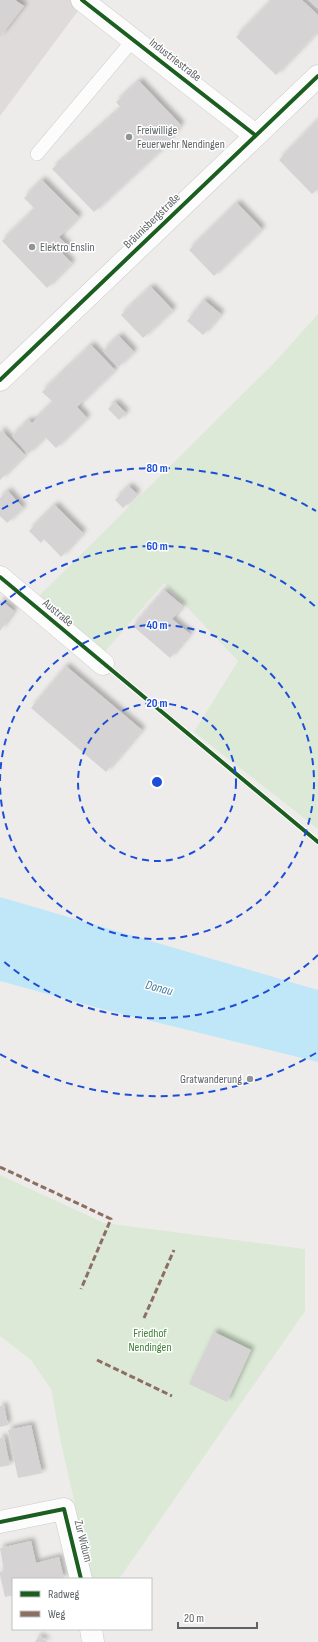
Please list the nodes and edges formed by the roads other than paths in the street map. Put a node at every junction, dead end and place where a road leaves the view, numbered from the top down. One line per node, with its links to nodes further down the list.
1 (82, 0): 2 (street, Industriestraße)
2 (133, 40): 4 (street, Industriestraße); 5 (lane)
3 (318, 76): 4 (street, Bräunisbergstraße)
4 (255, 135): 6 (street, Bräunisbergstraße)
5 (37, 154)
6 (0, 380)
7 (0, 577): 8 (street, Austraße)
8 (103, 664)
9 (0, 1522): 10 (street, Zur Widum)
10 (82, 1578)
11 (91, 1630): 12 (street)
12 (93, 1642)

